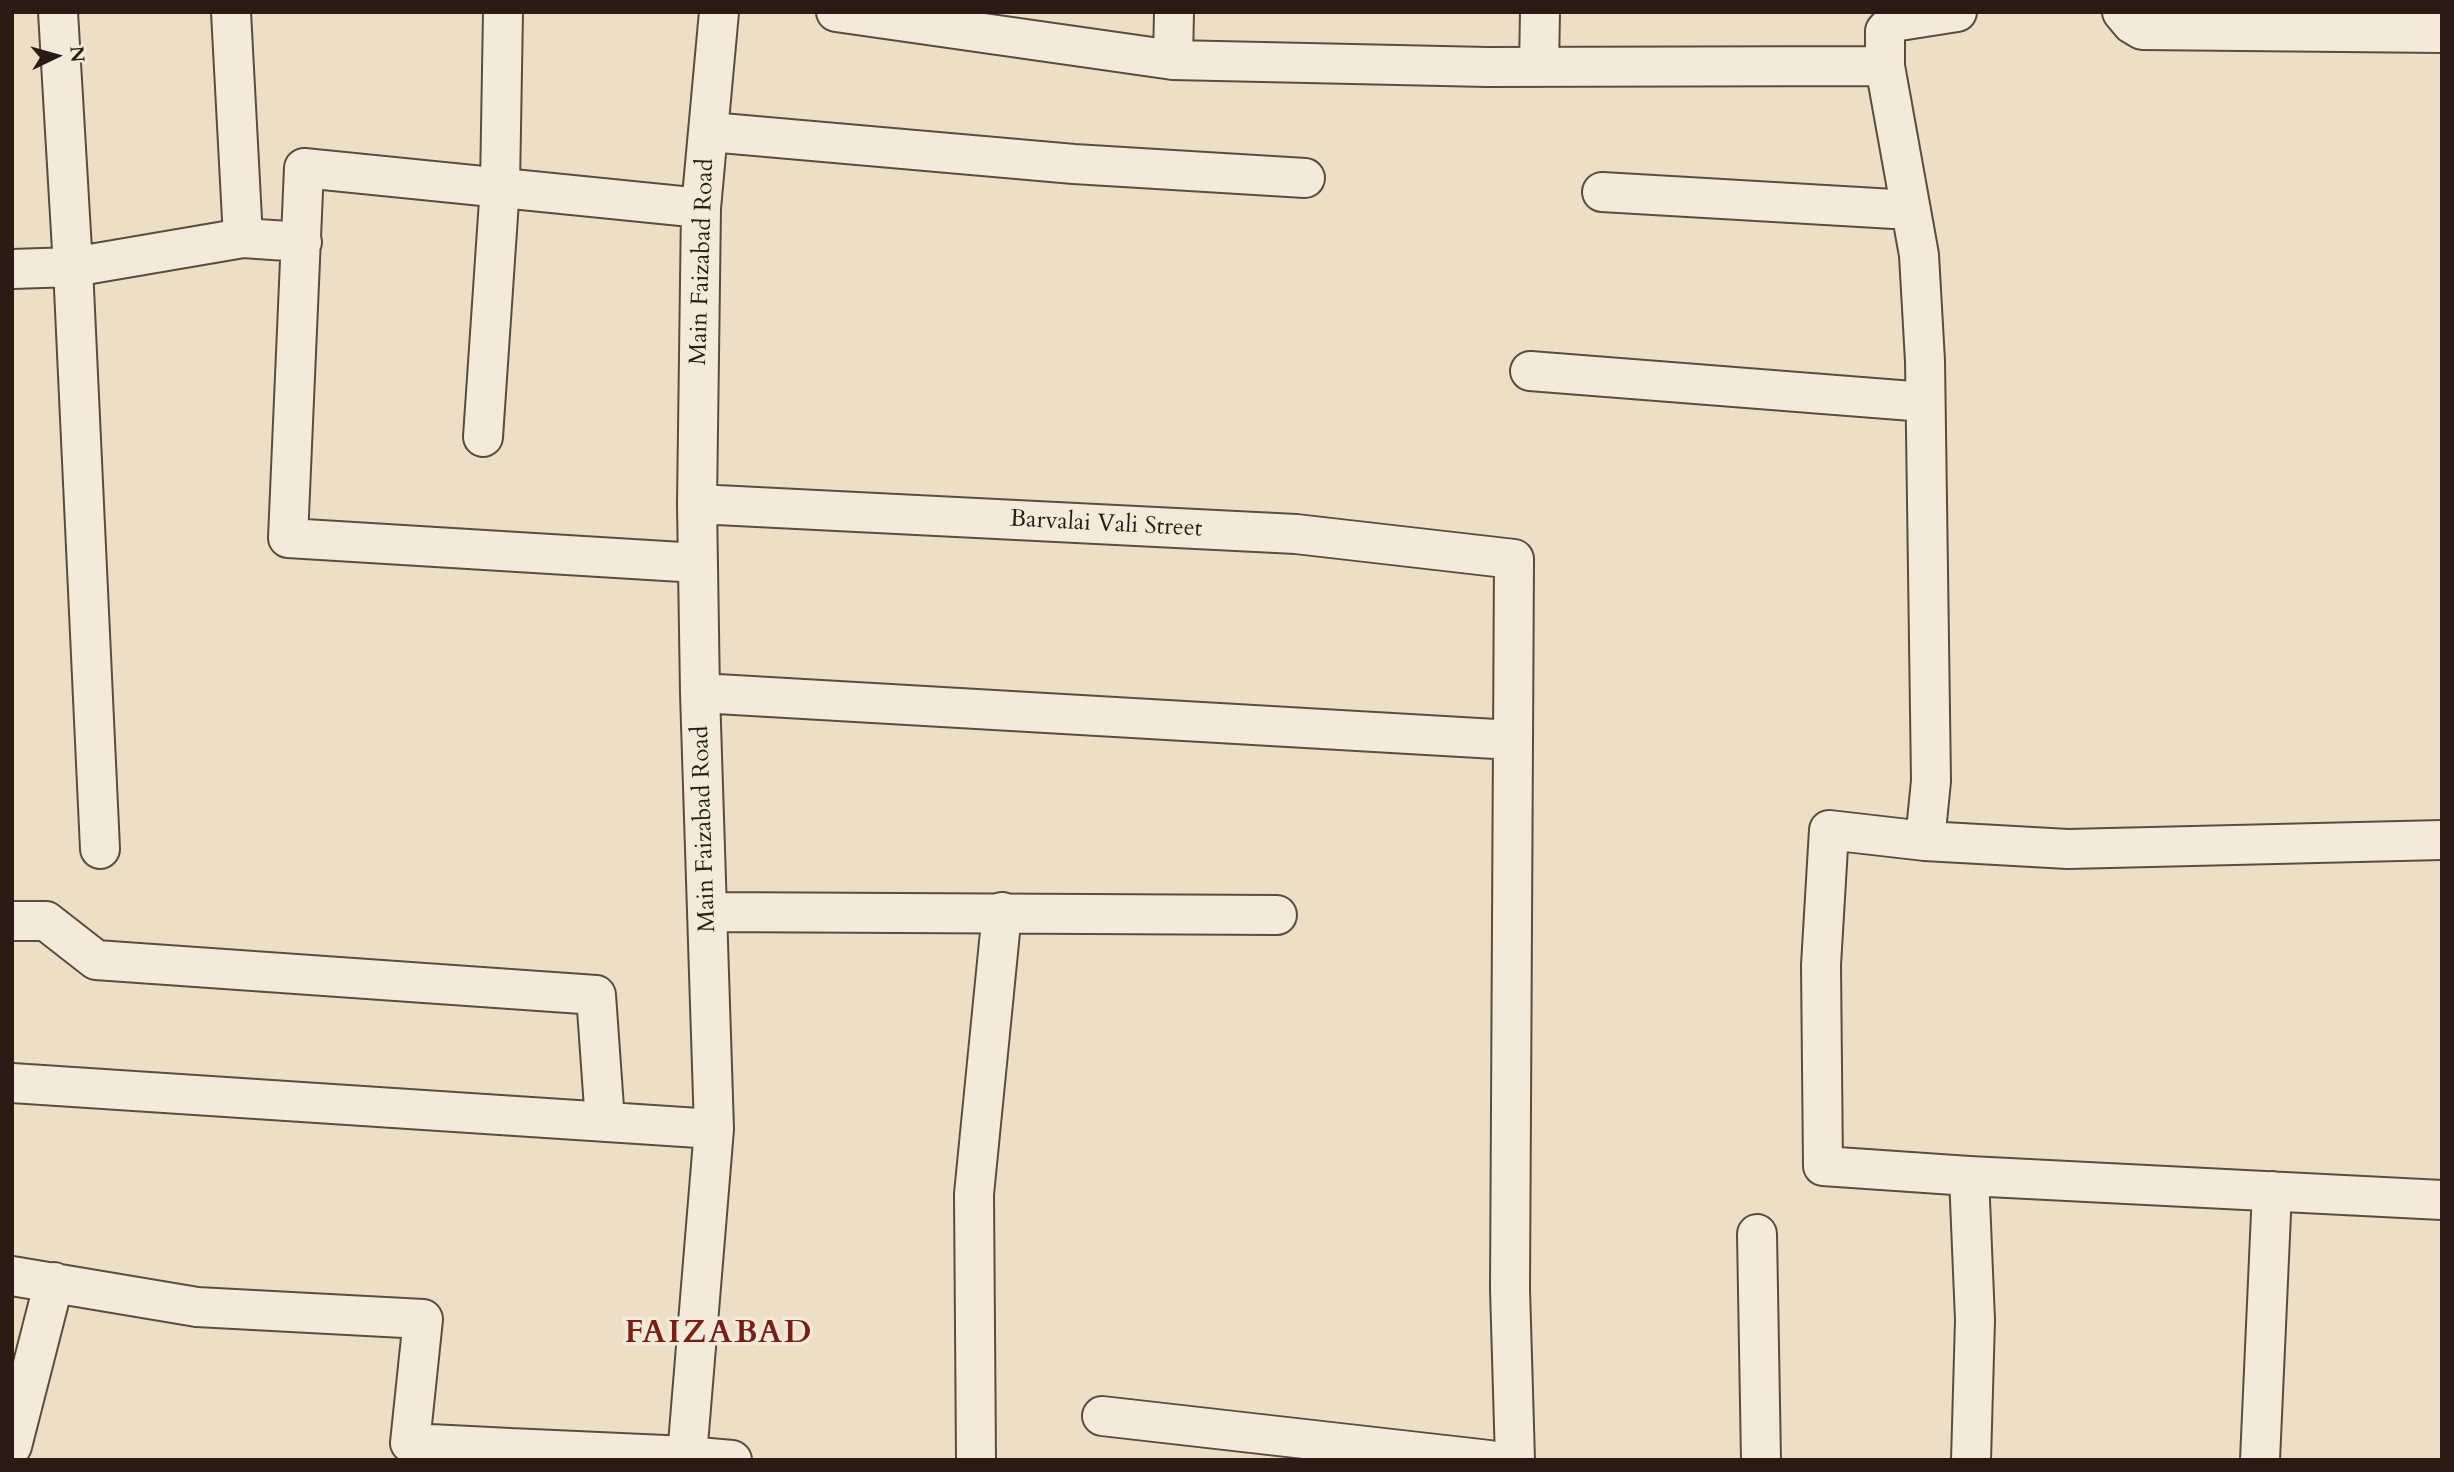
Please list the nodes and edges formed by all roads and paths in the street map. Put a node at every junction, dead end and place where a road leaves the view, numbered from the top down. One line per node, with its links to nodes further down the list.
1 (58, 12): 23 (street)
2 (231, 12): 21 (street)
3 (502, 12): 17 (street)
4 (719, 12): 15 (street, Main Faizabad Road)
5 (836, 12): 12 (street)
6 (1174, 12): 12 (street)
7 (1539, 12): 14 (street)
8 (1952, 12): 9 (street); 13 (street)
9 (1957, 12)
10 (2122, 12): 11 (street)
11 (2442, 33)
12 (1173, 60): 14 (street)
13 (1885, 66): 14 (street); 20 (street)
14 (1539, 67)
15 (710, 132): 16 (street); 19 (street, Main Faizabad Road)
16 (1305, 177)
17 (500, 186): 19 (street); 22 (street); 27 (street)
18 (1602, 192): 20 (street)
19 (701, 208): 28 (street, Main Faizabad Road)
20 (1911, 210): 26 (street)
21 (243, 239): 22 (street); 23 (street)
22 (302, 242): 29 (street)
23 (73, 267): 24 (street); 34 (street)
24 (12, 268)
25 (1530, 371): 26 (street)
26 (1925, 402): 33 (street)
27 (484, 437)
28 (697, 504): 29 (street, Main Faizabad Road); 31 (street, Barvalai Vali Street)
29 (698, 563): 30 (street, Main Faizabad Road)
30 (700, 693): 31 (street); 35 (street, Main Faizabad Road)
31 (1513, 740): 55 (street)
32 (2442, 840): 33 (street)
33 (1925, 841): 42 (street)
34 (100, 849)
35 (709, 912): 36 (street); 41 (street, Main Faizabad Road)
36 (1002, 912): 37 (street); 53 (street)
37 (1277, 915)
38 (12, 921): 40 (street)
39 (12, 1083): 40 (street)
40 (604, 1122): 41 (street)
41 (714, 1129): 51 (street, Main Faizabad Road)
42 (1969, 1176): 43 (street); 57 (street)
43 (2272, 1191): 44 (street); 58 (street)
44 (2442, 1200)
45 (1757, 1234): 56 (street)
46 (12, 1276): 47 (street)
47 (54, 1282): 49 (street); 50 (street)
48 (1102, 1416): 54 (street)
49 (12, 1446)
50 (509, 1454): 51 (street)
51 (687, 1456): 52 (street)
52 (732, 1460)
53 (976, 1460)
54 (1489, 1460)
55 (1515, 1460)
56 (1761, 1460)
57 (1971, 1460)
58 (2260, 1460)

